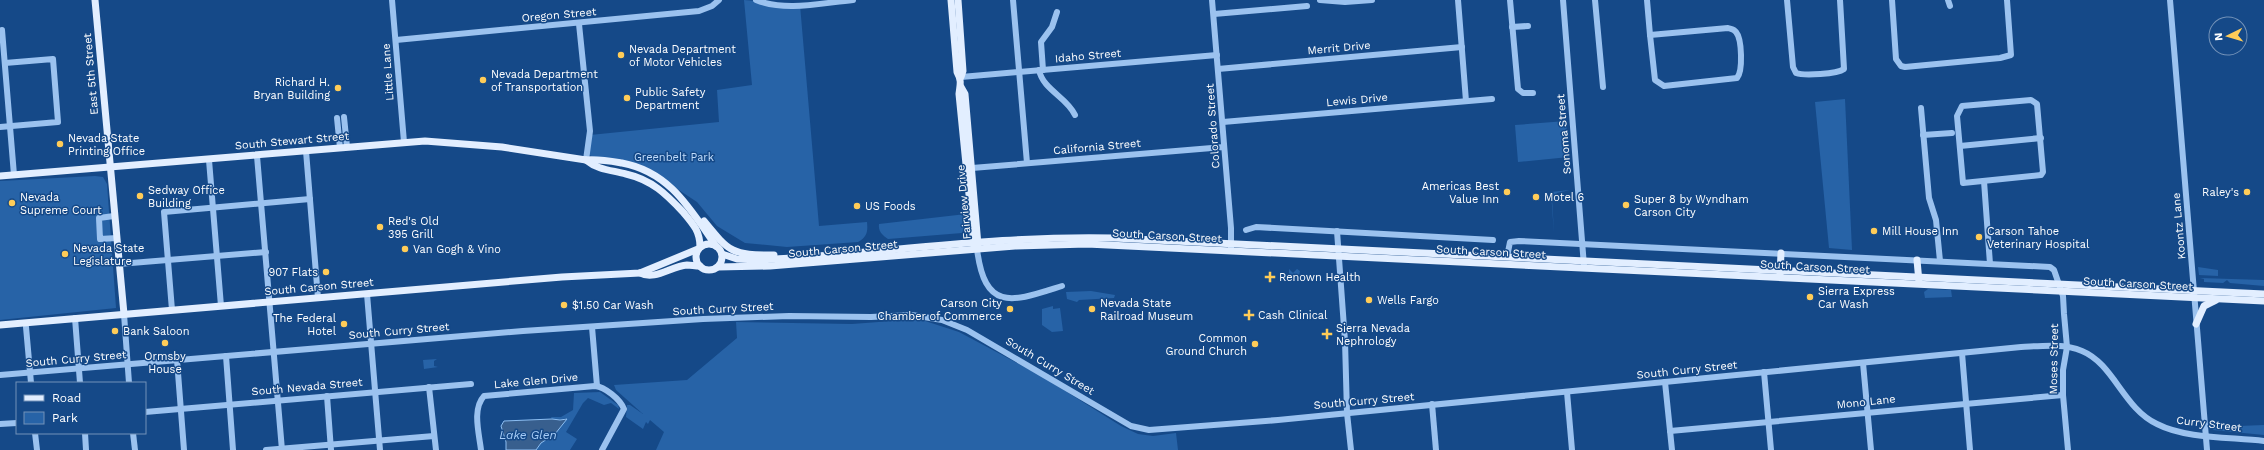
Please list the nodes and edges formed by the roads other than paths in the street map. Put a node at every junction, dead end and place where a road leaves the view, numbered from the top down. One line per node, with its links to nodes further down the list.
1 (95, 0): 63 (main road, East 5th Street)
2 (392, 0): 31 (street, Little Lane)
3 (719, 0): 26 (street, Oregon Street)
4 (756, 0): 22 (street)
5 (853, 0): 22 (street)
6 (951, 0): 38 (main road, Fairview Drive)
7 (958, 0): 38 (main road, Fairview Drive)
8 (1013, 0): 37 (street)
9 (1212, 0): 25 (street, Colorado Street)
10 (1320, 0): 11 (street)
11 (1372, 0)
12 (1458, 0): 32 (street)
13 (1510, 0): 28 (street)
14 (1562, 0): 78 (street, Sonoma Street)
15 (1595, 0): 40 (street)
16 (1647, 0): 30 (street)
17 (1787, 0): 18 (street)
18 (1840, 0)
19 (1892, 0): 20 (street)
20 (2007, 0)
21 (2170, 0): 107 (street, Koontz Lane)
22 (796, 3)
23 (1307, 6): 25 (street)
24 (1057, 12): 36 (street)
25 (1214, 14): 33 (street, Colorado Street)
26 (579, 24): 31 (street, Oregon Street); 61 (street)
27 (1528, 26): 28 (street)
28 (1512, 27): 41 (street)
29 (2, 30): 34 (street)
30 (1650, 35): 30 (street)
31 (396, 40): 54 (street, Little Lane)
32 (1462, 47): 35 (street, Merrit Drive); 43 (street)
33 (1217, 55): 35 (street, Colorado Street); 36 (street, Idaho Street)
34 (5, 63): 50 (street); 50 (street)
35 (1218, 69): 48 (street, Colorado Street)
36 (1041, 70): 37 (street, Idaho Street); 45 (street)
37 (1019, 72): 38 (street, Idaho Street); 62 (street)
38 (961, 77): 39 (main road, Fairview Drive)
39 (961, 87): 64 (main road, Fairview Drive); 77 (main road, Fairview Drive)
40 (1603, 87)
41 (1533, 93)
42 (1492, 99): 43 (street, Lewis Drive)
43 (1466, 101): 48 (street, Lewis Drive)
44 (1921, 108): 52 (street)
45 (1075, 115)
46 (344, 117): 56 (street)
47 (337, 118): 56 (street)
48 (1223, 122): 57 (street, Colorado Street)
49 (0, 126): 50 (street)
50 (10, 126): 65 (street)
51 (1952, 133): 52 (street)
52 (1923, 135): 93 (street)
53 (2041, 138): 55 (street); 55 (street); 67 (street)
54 (404, 142): 56 (main road, South Stewart Street); 61 (main road, South Stewart Street)
55 (1960, 146): 67 (street)
56 (343, 147): 58 (main road, South Stewart Street)
57 (1224, 147): 62 (street, California Street); 80 (street, Colorado Street)
58 (306, 151): 59 (main road, South Stewart Street); 69 (street)
59 (257, 156): 60 (main road, South Stewart Street); 70 (street)
60 (209, 160): 63 (main road, South Stewart Street); 71 (street)
61 (586, 160): 68 (main road, South Stewart Street); 81 (main road, South Stewart Street)
62 (1027, 163): 64 (street, California Street)
63 (110, 168): 65 (main road, South Stewart Street); 72 (main road, East 5th Street)
64 (972, 168): 77 (main road, Fairview Drive)
65 (14, 175): 66 (main road, South Stewart Street)
66 (0, 176)
67 (1984, 181): 96 (street)
68 (682, 198): 79 (main road, South Stewart Street); 88 (main road)
69 (310, 199): 70 (street); 109 (street)
70 (261, 203): 71 (street); 82 (street)
71 (213, 208): 87 (street); 89 (street)
72 (114, 216): 75 (main road, East 5th Street); 75 (street)
73 (1246, 230): 74 (street)
74 (1337, 231): 76 (street); 83 (street)
75 (117, 238): 94 (main road, East 5th Street)
76 (1493, 240)
77 (976, 244): 80 (main road, South Carson Street); 86 (main road, South Carson Street); 104 (street)
78 (1583, 244): 84 (street); 91 (street); 95 (street, Sonoma Street)
79 (716, 246): 81 (main road); 85 (main road)
80 (1231, 247): 83 (main road, South Carson Street)
81 (699, 248): 90 (main road, South Carson Street); 97 (main road)
82 (266, 252): 87 (street); 112 (street)
83 (1338, 253): 91 (main road, South Carson Street); 152 (street)
84 (1781, 253): 92 (street); 100 (main road)
85 (722, 254): 88 (main road, South Carson Street); 98 (main road)
86 (875, 254): 88 (main road, South Carson Street); 98 (main road, South Carson Street)
87 (217, 256): 89 (street); 113 (street)
88 (802, 257)
89 (168, 260): 94 (street); 114 (street)
90 (675, 260): 99 (main road, South Carson Street); 101 (main road)
91 (1506, 260): 95 (main road, South Carson Street)
92 (1917, 260): 93 (street); 102 (main road)
93 (1940, 261): 96 (street)
94 (119, 264): 115 (main road, East 5th Street)
95 (1584, 264): 100 (main road, South Carson Street)
96 (1990, 264): 103 (street, Moses Street)
97 (700, 266): 98 (main road); 101 (main road, South Carson Street)
98 (718, 267)
99 (640, 273): 101 (main road, South Carson Street); 106 (main road, South Carson Street)
100 (1780, 274): 102 (main road, South Carson Street)
101 (651, 275)
102 (1919, 280): 103 (main road, South Carson Street); 105 (main road, South Carson Street)
103 (2057, 284): 105 (street, Moses Street); 107 (main road, South Carson Street)
104 (1062, 286)
105 (2061, 291): 107 (main road, South Carson Street); 122 (street, Moses Street)
106 (367, 294): 109 (main road, South Carson Street); 121 (street)
107 (2194, 294): 108 (main road, South Carson Street); 110 (main road, South Carson Street); 117 (street, Koontz Lane)
108 (2264, 294)
109 (318, 298): 112 (main road, South Carson Street)
110 (2220, 298): 111 (main road, South Carson Street); 117 (main road)
111 (2264, 301)
112 (270, 302): 113 (main road, South Carson Street); 123 (street)
113 (221, 306): 114 (main road, South Carson Street)
114 (172, 310): 115 (main road, South Carson Street)
115 (124, 314): 116 (main road, South Carson Street); 129 (street)
116 (75, 318): 118 (main road, South Carson Street); 130 (street)
117 (2196, 324): 160 (street, Koontz Lane)
118 (0, 325)
119 (26, 327): 132 (street)
120 (592, 327): 121 (street, South Curry Street); 139 (street); 152 (street, South Curry Street)
121 (371, 344): 123 (street, South Curry Street); 141 (street)
122 (2067, 347): 124 (street, South Curry Street); 125 (street, South Curry Street); 143 (street, Moses Street)
123 (274, 352): 126 (street, South Curry Street); 145 (street)
124 (1962, 353): 128 (street, South Curry Street); 146 (street)
125 (2086, 353): 160 (street, Curry Street)
126 (226, 356): 127 (street, South Curry Street); 147 (street)
127 (177, 360): 129 (street, South Curry Street); 149 (street)
128 (1863, 363): 131 (street, South Curry Street); 151 (street)
129 (128, 364): 130 (street, South Curry Street); 136 (street)
130 (79, 369): 132 (street, South Curry Street); 135 (street)
131 (1764, 372): 137 (street, South Curry Street); 153 (street)
132 (30, 373): 133 (street, South Curry Street); 134 (street)
133 (0, 375)
134 (31, 382)
135 (80, 382)
136 (129, 382)
137 (1666, 382): 142 (street, South Curry Street); 156 (street)
138 (471, 384): 140 (street, South Nevada Street)
139 (597, 386): 174 (street, Lake Glen Drive); 175 (street)
140 (429, 387): 141 (street, South Nevada Street); 161 (street)
141 (375, 392): 144 (street, South Nevada Street); 162 (street)
142 (1567, 392): 148 (street, South Curry Street); 178 (street)
143 (2063, 395): 146 (street, Mono Lane); 183 (street, Moses Street)
144 (327, 396): 145 (street, South Nevada Street); 164 (street)
145 (278, 400): 147 (street, South Nevada Street); 165 (street)
146 (1966, 403): 151 (street, Mono Lane); 182 (street)
147 (229, 404): 149 (street, South Nevada Street); 170 (street)
148 (1432, 404): 152 (street, South Curry Street); 177 (street)
149 (181, 409): 150 (street, South Nevada Street); 169 (street)
150 (146, 412)
151 (1868, 412): 153 (street, Mono Lane); 181 (street)
152 (1347, 413): 176 (street)
153 (1769, 422): 156 (street, Mono Lane); 180 (street)
154 (16, 423): 155 (street)
155 (0, 424)
156 (1670, 431): 179 (street)
157 (35, 434): 166 (street)
158 (85, 434): 167 (street)
159 (133, 434): 168 (street)
160 (2205, 435): 163 (street, Curry Street); 184 (street, Koontz Lane)
161 (434, 436): 162 (street); 173 (street)
162 (379, 440): 164 (street); 172 (street)
163 (2264, 441)
164 (331, 447): 165 (street)
165 (282, 449): 171 (street)
166 (37, 450)
167 (86, 450)
168 (135, 450)
169 (184, 450)
170 (233, 450)
171 (266, 450)
172 (380, 450)
173 (436, 450)
174 (481, 450)
175 (602, 450)
176 (1351, 450)
177 (1436, 450)
178 (1572, 450)
179 (1672, 450)
180 (1771, 450)
181 (1871, 450)
182 (1970, 450)
183 (2068, 450)
184 (2207, 450)

